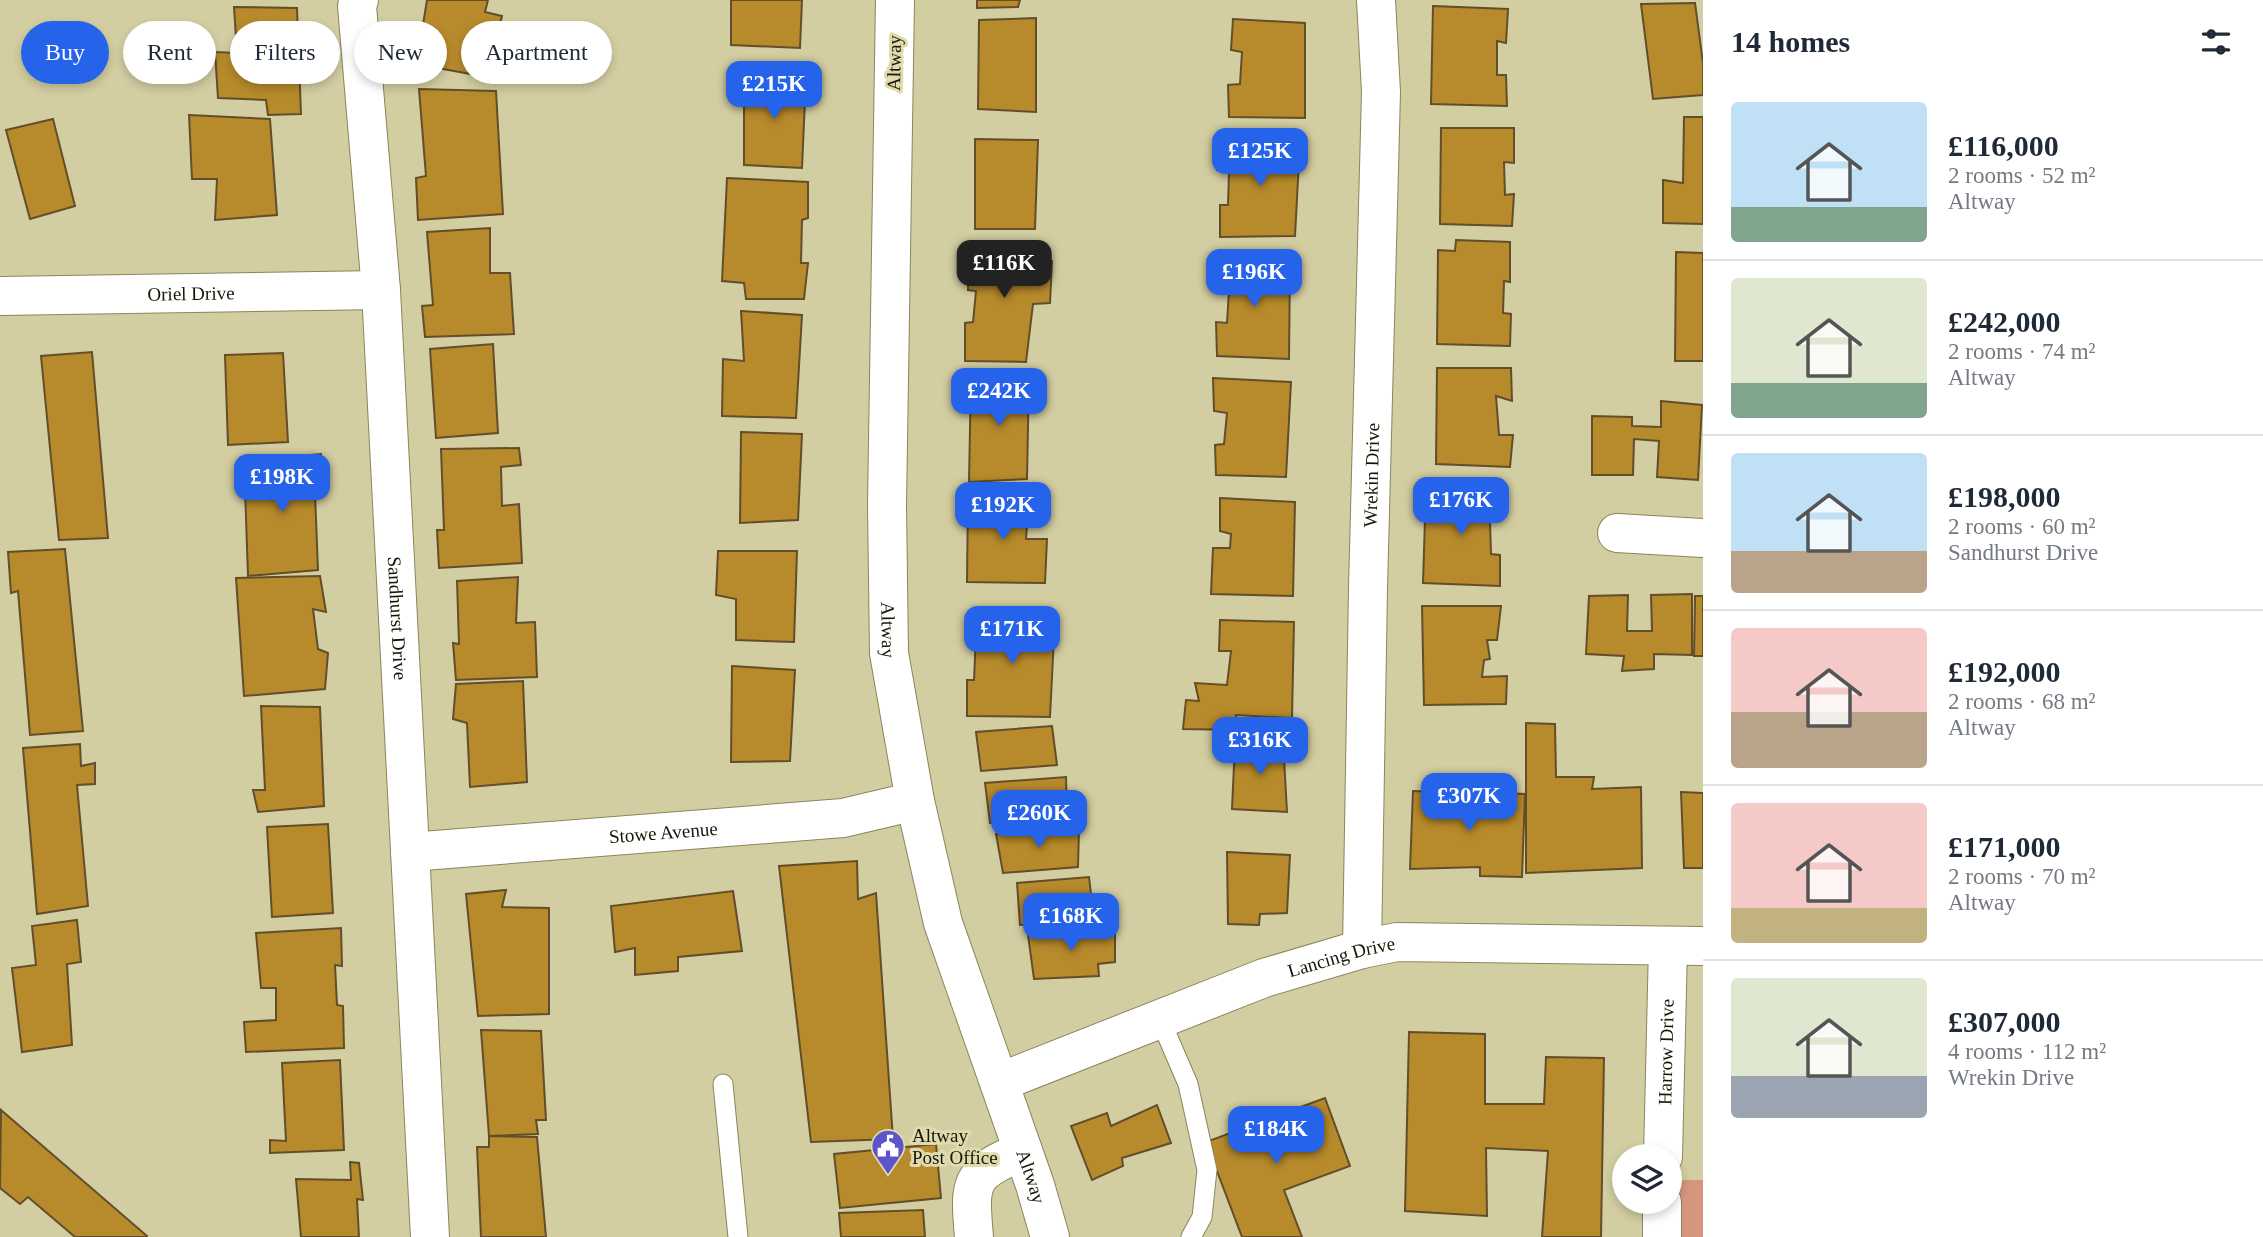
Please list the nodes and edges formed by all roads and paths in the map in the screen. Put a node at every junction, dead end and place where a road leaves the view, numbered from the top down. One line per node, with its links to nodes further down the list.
1 (359, 0): 4 (street, Sandhurst Drive)
2 (895, 0): 8 (street, Altway)
3 (1376, 0): 11 (street, Wrekin Drive)
4 (381, 290): 5 (street, Oriel Drive); 9 (street, Sandhurst Drive)
5 (0, 296)
6 (1617, 533): 7 (street)
7 (1703, 538)
8 (915, 801): 9 (street, Stowe Avenue); 13 (street, Altway)
9 (410, 852): 18 (street, Sandhurst Drive)
10 (1686, 946): 11 (street, Lancing Drive); 15 (street, Harrow Drive)
11 (1362, 949): 12 (street, Lancing Drive)
12 (1160, 1019): 13 (street, Lancing Drive); 22 (lane)
13 (1000, 1082): 16 (street, Altway)
14 (723, 1084): 19 (lane)
15 (1664, 1144)
16 (1023, 1151): 20 (street); 21 (street, Altway)
17 (1662, 1214): 23 (street)
18 (430, 1237)
19 (738, 1237)
20 (975, 1237)
21 (1050, 1237)
22 (1191, 1237)
23 (1662, 1237)

